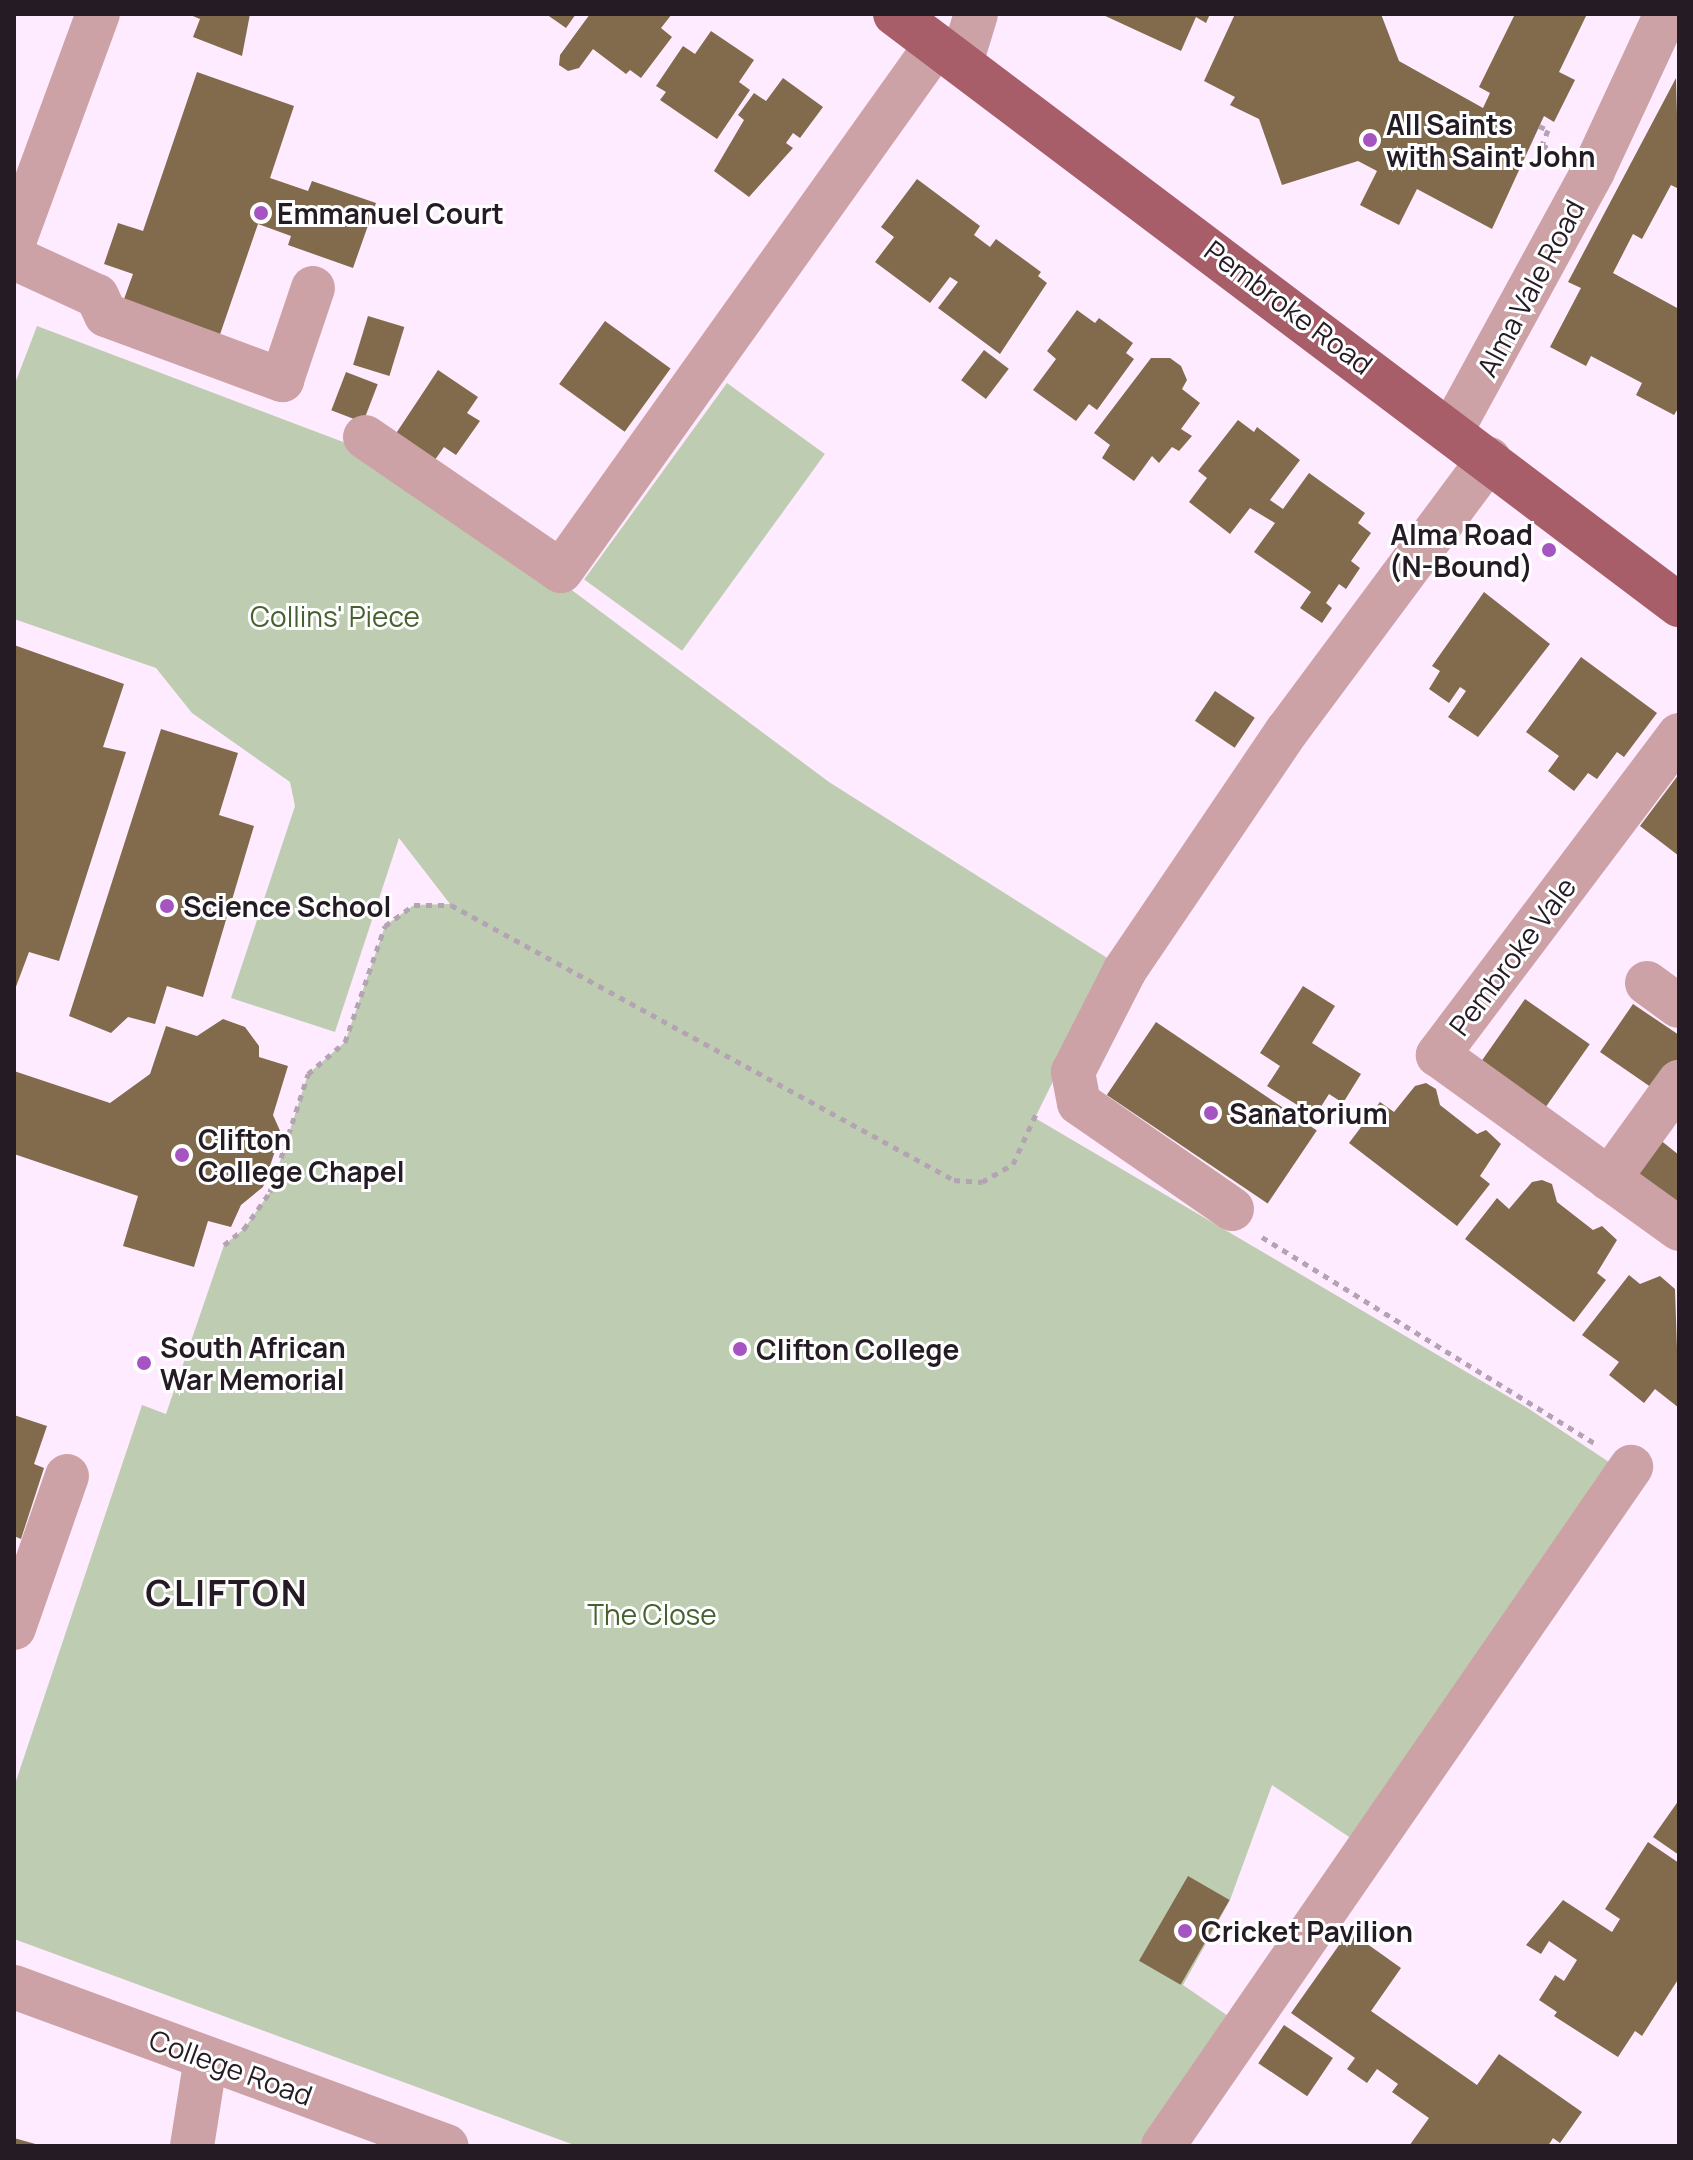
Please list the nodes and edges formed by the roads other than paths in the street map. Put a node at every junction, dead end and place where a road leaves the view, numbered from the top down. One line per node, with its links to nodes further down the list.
1 (98, 14): 6 (street)
2 (895, 14): 5 (main road, Pembroke Road)
3 (976, 14): 5 (street)
4 (1666, 14): 10 (street, Alma Vale Road)
5 (948, 54): 10 (main road, Pembroke Road); 11 (street)
6 (24, 175): 7 (street)
7 (14, 242)
8 (14, 258): 9 (street)
9 (313, 288)
10 (1452, 430): 12 (main road, Pembroke Road)
11 (365, 437)
12 (1489, 459): 13 (main road, Pembroke Road); 17 (street)
13 (1679, 605)
14 (1679, 735): 16 (street, Pembroke Vale)
15 (1679, 1082): 16 (street)
16 (1609, 1179): 18 (street, Pembroke Vale)
17 (1232, 1209)
18 (1679, 1229)
19 (1631, 1467): 26 (street)
20 (67, 1476): 21 (street)
21 (14, 1628)
22 (14, 1987): 23 (street, College Road)
23 (206, 2058): 24 (street); 25 (street, College Road)
24 (192, 2146)
25 (447, 2146)
26 (1163, 2146)

